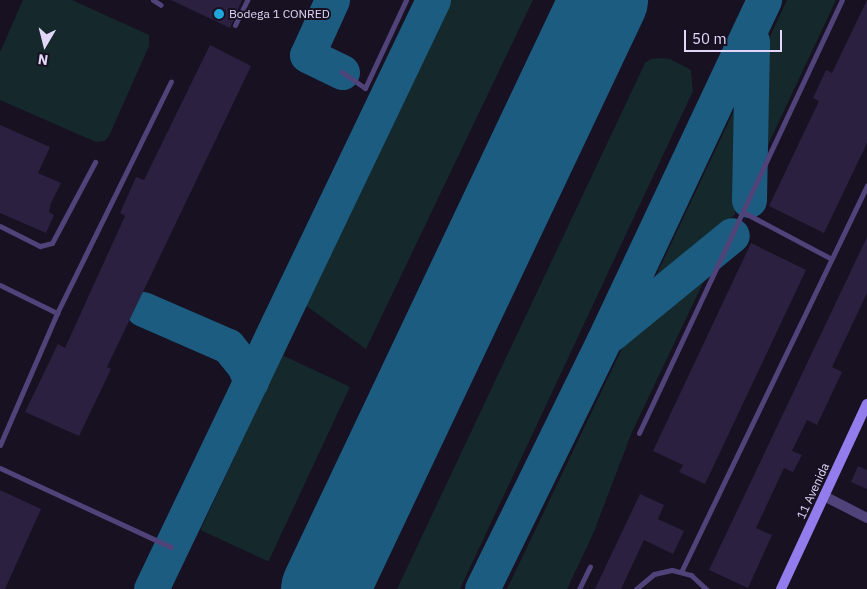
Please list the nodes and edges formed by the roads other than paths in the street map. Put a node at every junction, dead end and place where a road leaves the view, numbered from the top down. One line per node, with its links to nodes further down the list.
1 (153, 0): 5 (lane)
2 (247, 0): 6 (lane)
3 (406, 0): 7 (lane)
4 (842, 0): 11 (lane)
5 (162, 5)
6 (235, 24)
7 (342, 72)
8 (171, 81): 15 (lane)
9 (95, 162): 12 (lane)
10 (867, 185): 13 (lane)
11 (743, 212): 13 (lane); 17 (lane)
12 (0, 226)
13 (830, 258): 24 (lane)
14 (0, 285): 15 (lane)
15 (57, 313): 18 (lane)
16 (867, 404): 20 (main road, 11 Avenida)
17 (639, 433)
18 (0, 445)
19 (0, 468): 22 (lane)
20 (824, 496): 21 (street); 28 (main road, 11 Avenida)
21 (867, 518)
22 (171, 547)
23 (590, 566): 25 (lane)
24 (681, 572): 26 (lane); 27 (lane)
25 (579, 589)
26 (636, 589)
27 (706, 589)
28 (781, 589)

